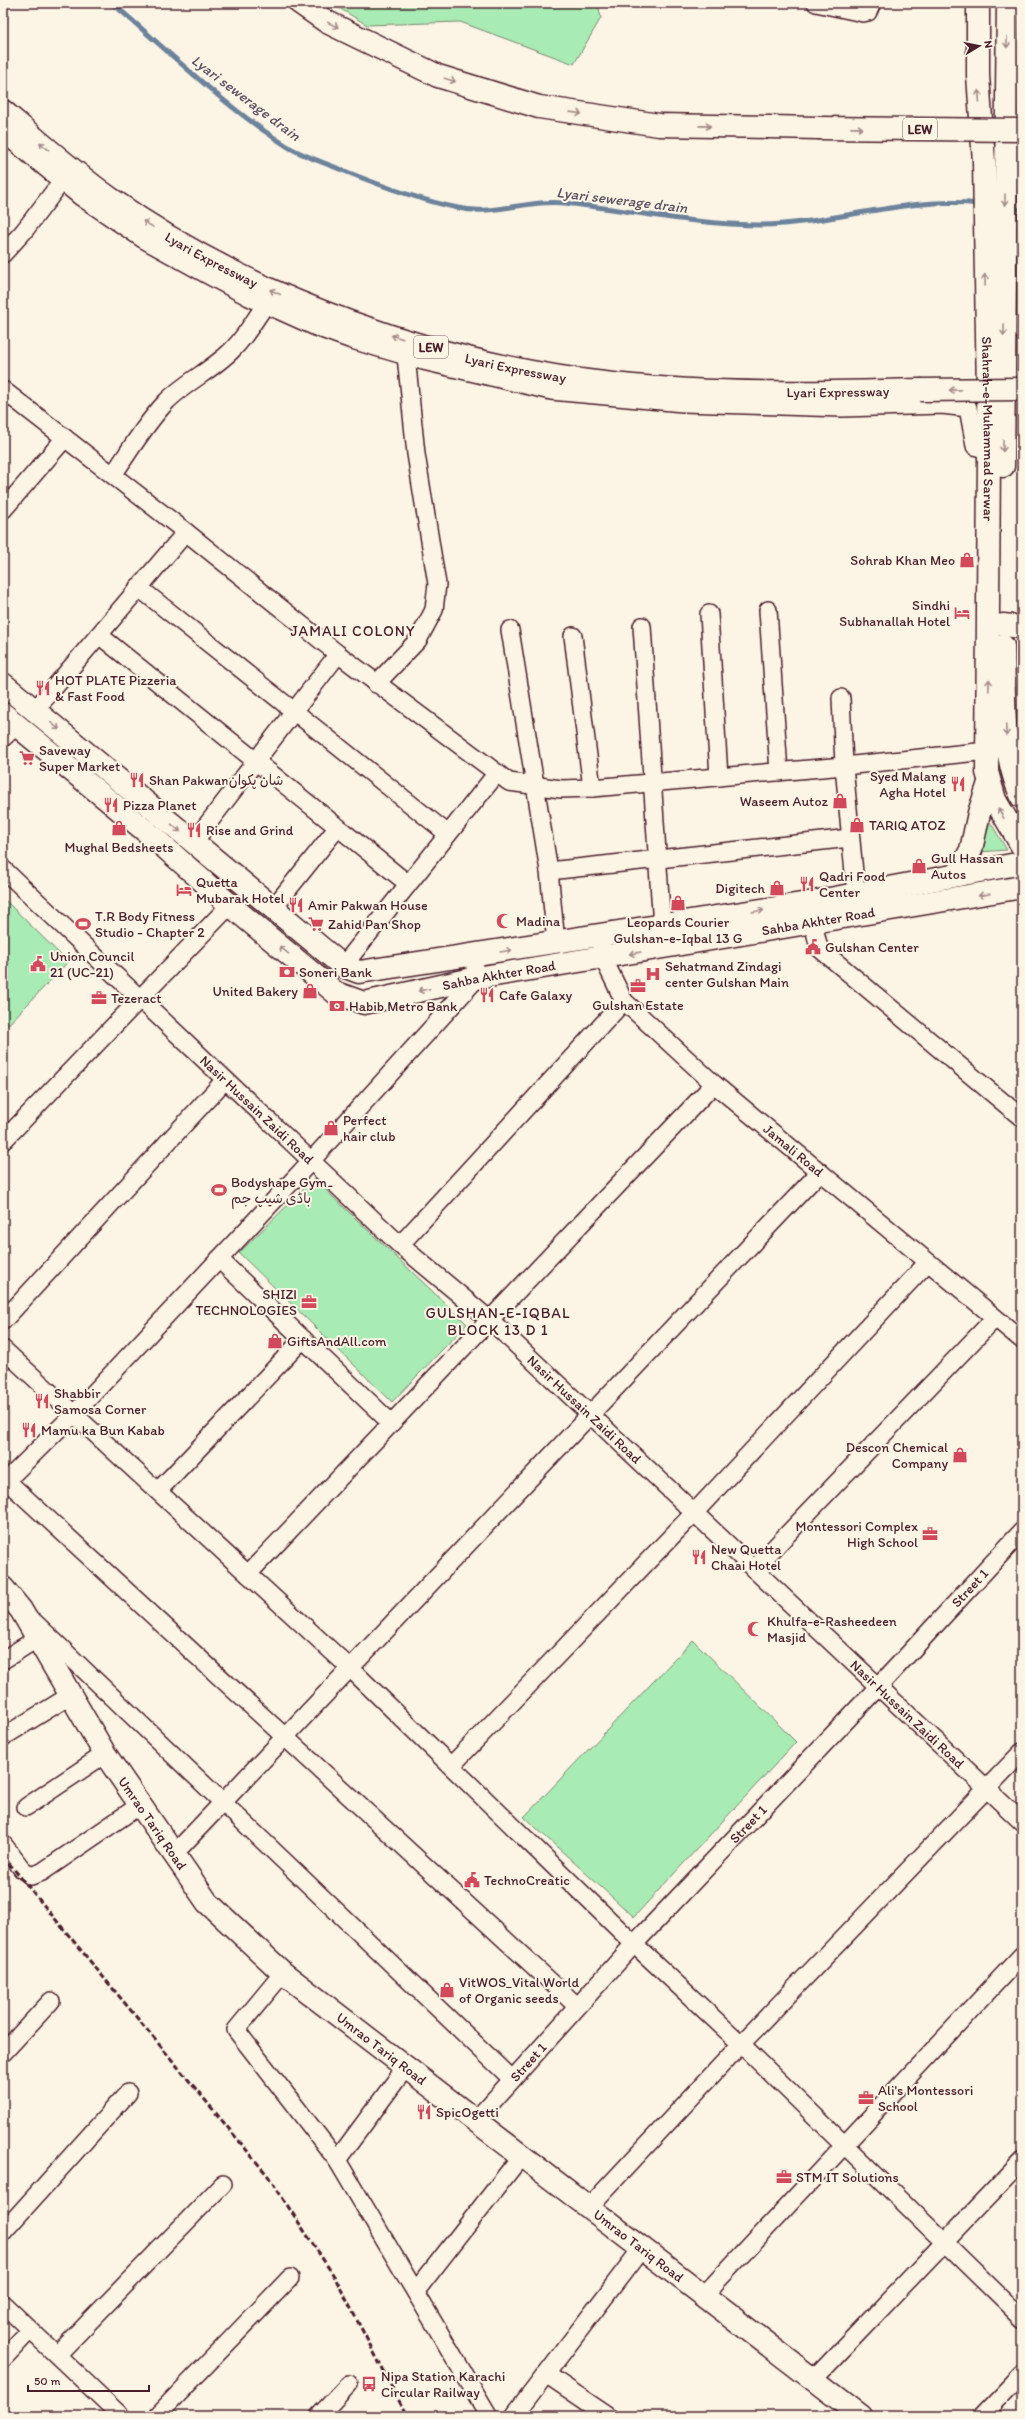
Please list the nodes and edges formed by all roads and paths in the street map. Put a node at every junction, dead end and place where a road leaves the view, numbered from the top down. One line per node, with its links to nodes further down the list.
1 (300, 3): 7 (main road, LEW, one-way to 7, bridge)
2 (816, 3): 3 (street)
3 (872, 3)
4 (978, 3): 9 (main road, Shahrah-e-Muhammad Sarwar, one-way to 4)
5 (1008, 3): 9 (main road, Shahrah-e-Muhammad Sarwar, one-way to 9)
6 (3, 111): 14 (main road, Lyari Expressway / LEW, one-way to 6, bridge)
7 (1022, 130)
8 (3, 133): 10 (street)
9 (994, 162): 16 (main road, Shahrah-e-Muhammad Sarwar)
10 (62, 181): 11 (street); 12 (street)
11 (3, 254)
12 (266, 304): 13 (street); 19 (street)
13 (406, 356): 18 (street); 32 (street)
14 (1022, 389)
15 (3, 390): 17 (street)
16 (995, 405): 18 (main road, Shahrah-e-Muhammad Sarwar); 26 (main road, Shahrah-e-Muhammad Sarwar, one-way to 26)
17 (65, 438): 19 (street); 20 (street)
18 (989, 451): 37 (main road, Shahrah-e-Muhammad Sarwar, one-way to 18)
19 (112, 475): 21 (street)
20 (3, 510)
21 (186, 532): 22 (street); 30 (street)
22 (138, 587): 28 (street); 35 (street)
23 (768, 610): 40 (street)
24 (708, 614): 42 (street)
25 (642, 626): 43 (street)
26 (1012, 626): 47 (main road, Shahrah-e-Muhammad Sarwar, one-way to 47)
27 (510, 630): 45 (street)
28 (99, 635): 34 (street); 38 (street)
29 (573, 636): 46 (street)
30 (338, 654): 32 (street); 35 (street)
31 (3, 684): 34 (main road, Sahba Akhter Road)
32 (376, 684): 41 (street)
33 (841, 698): 39 (street)
34 (36, 709): 51 (main road, Sahba Akhter Road, one-way to 51)
35 (294, 712): 38 (street); 49 (street)
36 (8, 726): 61 (main road, Sahba Akhter Road)
37 (987, 750): 39 (street); 44 (main road, Shahrah-e-Muhammad Sarwar)
38 (256, 761): 48 (street); 51 (street)
39 (844, 766): 40 (street); 50 (street)
40 (779, 772): 42 (street)
41 (497, 773): 45 (street); 49 (street)
42 (719, 777): 43 (street)
43 (652, 783): 46 (street); 53 (street)
44 (989, 783): 52 (main road, Shahrah-e-Muhammad Sarwar, one-way to 44); 57 (main road)
45 (536, 786): 46 (street); 56 (street)
46 (592, 788)
47 (1022, 797)
48 (338, 827): 58 (street); 62 (street)
49 (448, 834): 58 (street)
50 (850, 838): 53 (street); 60 (street)
51 (193, 843): 62 (main road, Sahba Akhter Road)
52 (1022, 846)
53 (658, 859): 56 (street); 64 (street)
54 (1022, 863): 57 (main road, Sahba Akhter Road)
55 (3, 869): 71 (street, Nasir Hussain Zaidi Road)
56 (549, 871): 66 (street)
57 (956, 875): 60 (main road, Sahba Akhter Road)
58 (407, 883): 69 (street)
59 (1022, 887): 63 (main road, Sahba Akhter Road, one-way to 63)
60 (856, 894): 63 (main road, Sahba Akhter Road)
61 (230, 905): 70 (main road, Sahba Akhter Road, one-way to 61); 71 (street)
62 (274, 907): 69 (main road, Sahba Akhter Road)
63 (810, 913): 64 (main road, Sahba Akhter Road, one-way to 63); 68 (main road, Sahba Akhter Road, one-way to 68); 75 (street)
64 (662, 927): 65 (main road, Sahba Akhter Road)
65 (600, 935): 66 (main road, Sahba Akhter Road); 68 (street, Jamali Road)
66 (556, 943): 67 (main road, Sahba Akhter Road, one-way to 66)
67 (473, 956): 69 (main road, Sahba Akhter Road); 70 (street)
68 (603, 958): 70 (main road, Sahba Akhter Road); 72 (street, Jamali Road)
69 (344, 966)
70 (477, 978): 77 (street)
71 (140, 998): 73 (street, Nasir Hussain Zaidi Road); 76 (street)
72 (624, 1001): 74 (street, Jamali Road); 79 (street)
73 (225, 1080): 77 (street, Nasir Hussain Zaidi Road); 84 (street)
74 (714, 1084): 78 (street, Jamali Road); 83 (street)
75 (1022, 1118)
76 (3, 1142)
77 (311, 1161): 79 (street, Nasir Hussain Zaidi Road); 80 (street)
78 (820, 1172): 81 (street, Jamali Road); 89 (street)
79 (400, 1245): 83 (street, Nasir Hussain Zaidi Road)
80 (219, 1259): 85 (street); 88 (street)
81 (928, 1262): 82 (street, Jamali Road); 93 (street)
82 (995, 1318): 86 (street, Jamali Road); 95 (street)
83 (490, 1320): 89 (street, Nasir Hussain Zaidi Road); 90 (street)
84 (3, 1321)
85 (303, 1339): 90 (street); 92 (street)
86 (1022, 1340)
87 (3, 1349): 88 (street)
88 (74, 1414): 91 (street); 92 (street)
89 (590, 1415): 93 (street, Nasir Hussain Zaidi Road); 101 (street)
90 (391, 1423): 96 (street)
91 (5, 1483): 105 (street)
92 (158, 1491): 96 (street)
93 (694, 1513): 95 (street, Nasir Hussain Zaidi Road); 108 (street)
94 (1022, 1531): 102 (street, Street 1)
95 (754, 1570): 102 (street, Nasir Hussain Zaidi Road)
96 (248, 1574): 101 (street)
97 (3, 1588): 98 (main road, Umrao Tariq Road)
98 (21, 1610): 99 (main road, Umrao Tariq Road); 110 (street)
99 (38, 1638): 100 (street); 103 (main road, Umrao Tariq Road)
100 (3, 1660)
101 (350, 1668): 105 (street); 108 (street)
102 (878, 1687): 109 (street, Nasir Hussain Zaidi Road); 116 (street, Street 1)
103 (71, 1695): 104 (street); 107 (main road, Umrao Tariq Road)
104 (3, 1737)
105 (284, 1738): 110 (street); 120 (street)
106 (1022, 1752): 109 (street)
107 (105, 1754): 111 (main road, Umrao Tariq Road); 112 (street)
108 (451, 1766): 116 (street)
109 (987, 1789): 113 (street, Nasir Hussain Zaidi Road); 121 (street)
110 (224, 1802): 115 (street); 124 (street)
111 (140, 1805): 114 (street); 115 (main road, Umrao Tariq Road)
112 (26, 1807)
113 (1022, 1822)
114 (3, 1844)
115 (173, 1854): 118 (main road, Umrao Tariq Road)
116 (634, 1944): 120 (street, Street 1); 121 (street)
117 (1022, 1955): 127 (street)
118 (283, 1973): 123 (main road, Umrao Tariq Road); 129 (street)
119 (51, 2001): 122 (street)
120 (577, 2006): 124 (street, Street 1)
121 (741, 2044): 127 (street); 132 (street)
122 (3, 2053)
123 (406, 2067): 126 (main road, Umrao Tariq Road); 129 (street)
124 (512, 2078): 126 (street, Street 1)
125 (128, 2093): 133 (street)
126 (476, 2120): 128 (main road, Umrao Tariq Road)
127 (843, 2145): 134 (street); 138 (street)
128 (522, 2155): 132 (main road, Umrao Tariq Road); 137 (street)
129 (337, 2160): 137 (street)
130 (1022, 2161): 134 (street)
131 (223, 2184): 142 (street)
132 (589, 2207): 135 (main road, Umrao Tariq Road)
133 (3, 2232)
134 (945, 2244): 140 (street); 146 (street)
135 (642, 2248): 138 (main road, Umrao Tariq Road); 144 (street)
136 (290, 2278): 149 (street)
137 (416, 2291): 151 (street)
138 (704, 2295): 146 (main road, Umrao Tariq Road)
139 (3, 2304): 141 (street)
140 (1022, 2318)
141 (30, 2330): 142 (street); 143 (street)
142 (56, 2355): 148 (street)
143 (3, 2359)
144 (546, 2374): 152 (street); 153 (street)
145 (1022, 2374): 155 (street)
146 (814, 2379): 154 (main road, Umrao Tariq Road)
147 (349, 2384): 150 (street)
148 (121, 2416)
149 (157, 2416)
150 (318, 2416)
151 (489, 2416)
152 (514, 2416)
153 (608, 2416)
154 (861, 2416)
155 (982, 2416)

